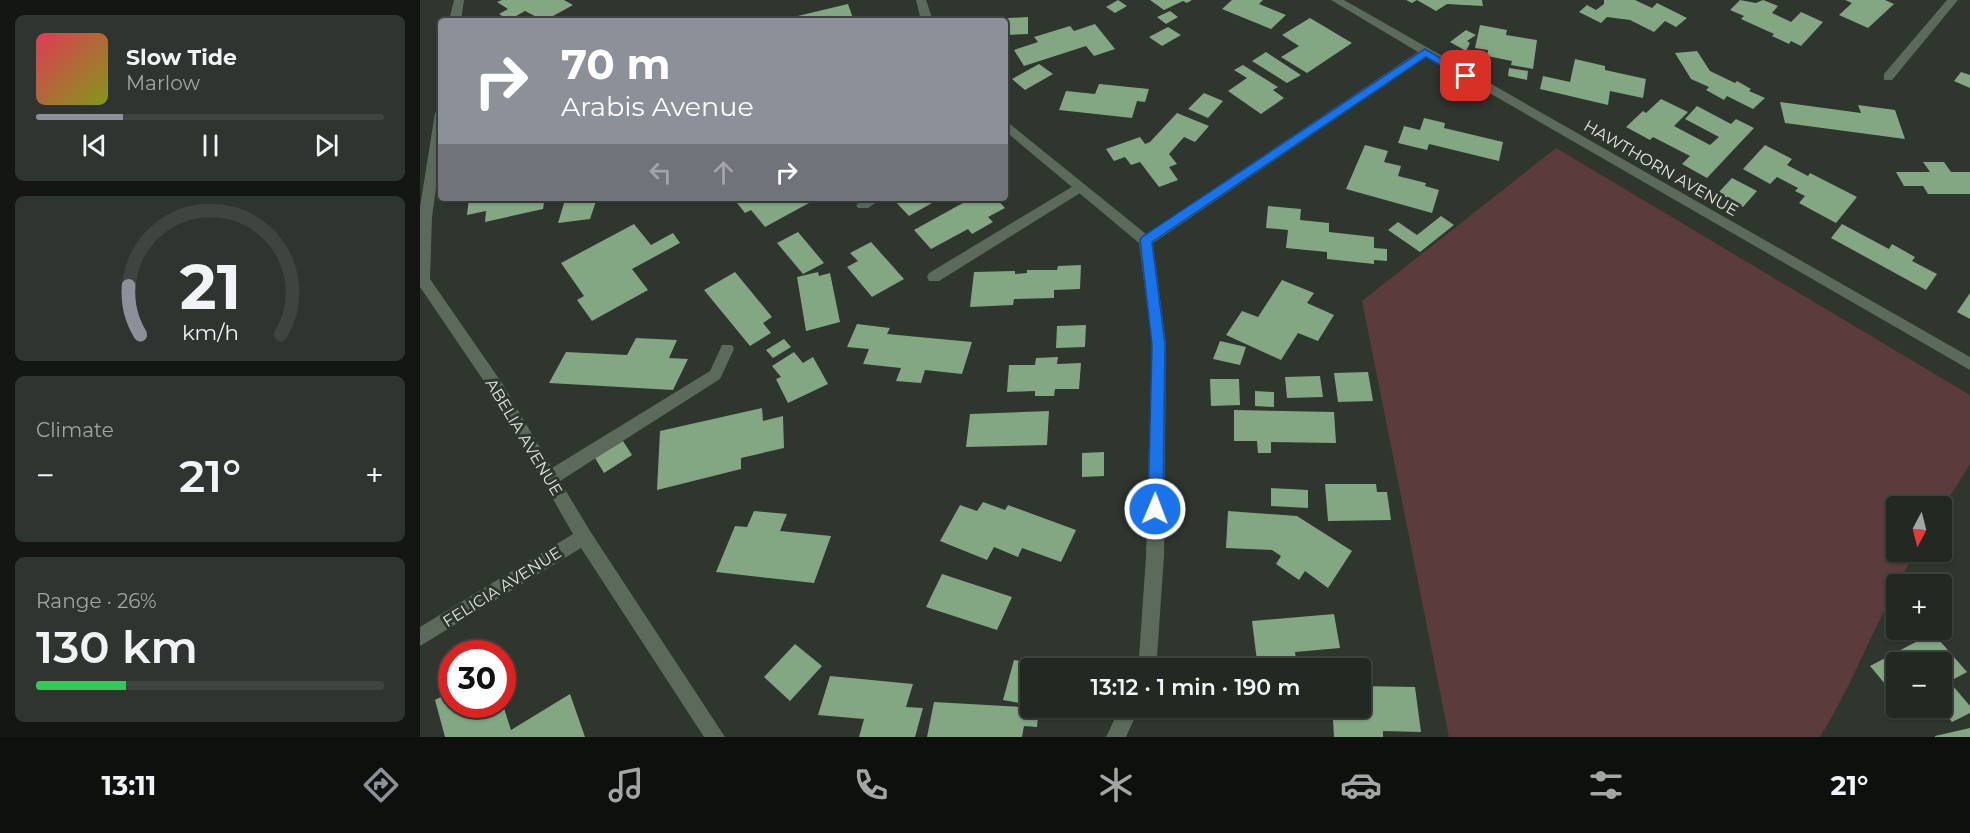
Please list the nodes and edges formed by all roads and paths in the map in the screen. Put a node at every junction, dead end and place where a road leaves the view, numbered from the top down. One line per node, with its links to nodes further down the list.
1 (459, 0): 5 (street)
2 (921, 0): 6 (street)
3 (1336, 0): 7 (street, HAWTHORN AVENUE)
4 (1953, 0): 8 (street)
5 (456, 18)
6 (926, 18)
7 (1425, 53): 14 (street); 17 (street, HAWTHORN AVENUE)
8 (1888, 77)
9 (1008, 127): 11 (street)
10 (438, 133): 18 (street, ABELIA AVENUE)
11 (1080, 187): 14 (street); 15 (street)
12 (870, 201): 13 (street)
13 (863, 205)
14 (1146, 240): 21 (street)
15 (934, 277)
16 (727, 349): 18 (street)
17 (1970, 364)
18 (549, 479): 19 (street, ABELIA AVENUE)
19 (584, 537): 20 (street, FELICIA AVENUE); 23 (street, ABELIA AVENUE)
20 (420, 637)
21 (1148, 658)
22 (1125, 718): 24 (street)
23 (716, 737)
24 (1116, 737)

